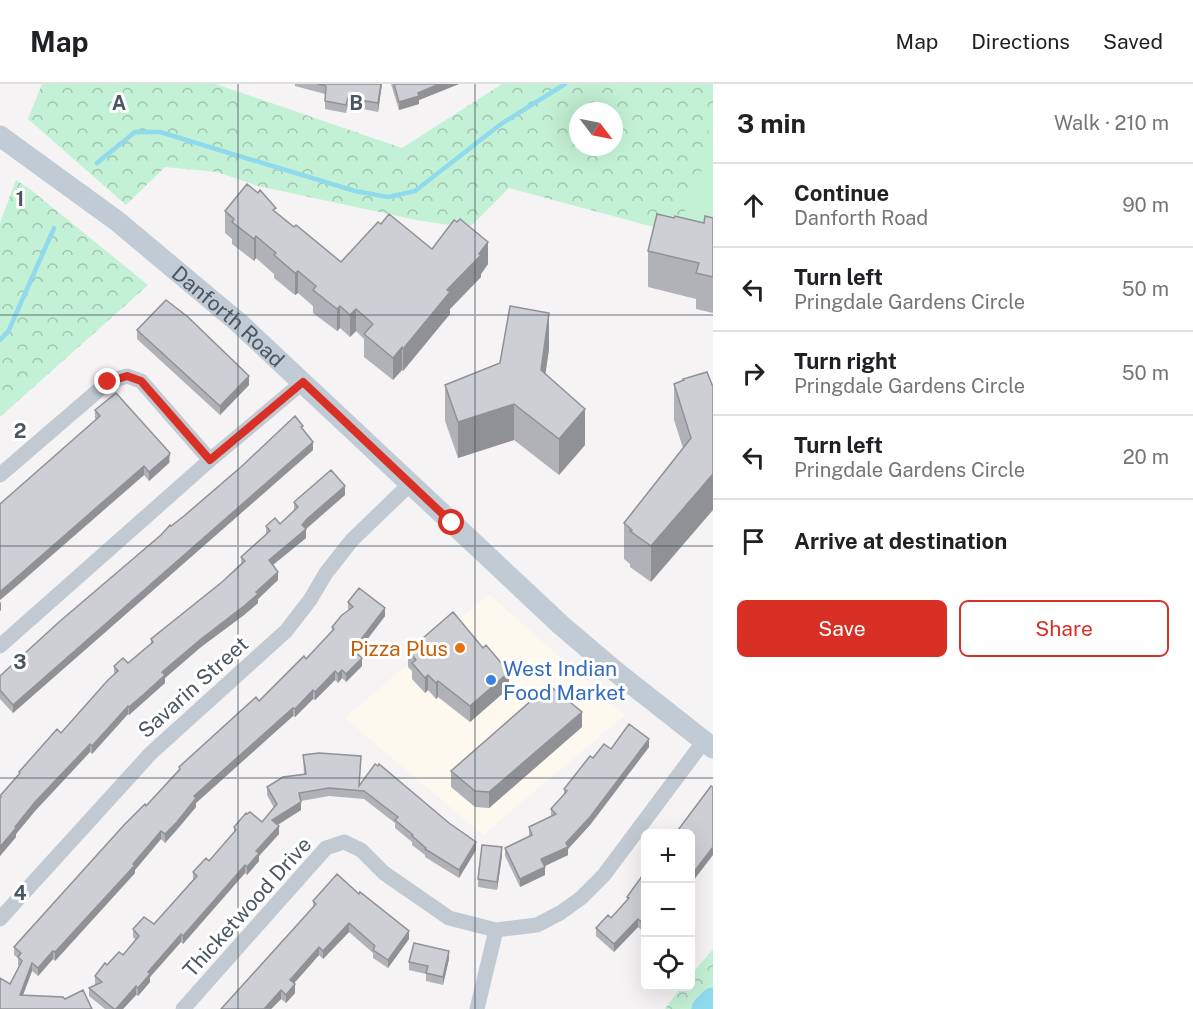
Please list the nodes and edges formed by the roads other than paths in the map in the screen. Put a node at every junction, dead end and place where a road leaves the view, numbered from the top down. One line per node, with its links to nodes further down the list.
1 (0, 136): 2 (main road, Danforth Road)
2 (303, 382): 3 (street); 5 (main road, Danforth Road)
3 (210, 460): 4 (street); 6 (street)
4 (0, 475)
5 (410, 484): 7 (main road, Danforth Road); 8 (street, Savarin Street)
6 (0, 646)
7 (708, 744): 9 (street, Thicketwood Drive)
8 (0, 919)
9 (496, 930): 10 (street, Thicketwood Drive); 11 (street)
10 (183, 1009)
11 (477, 1009)

